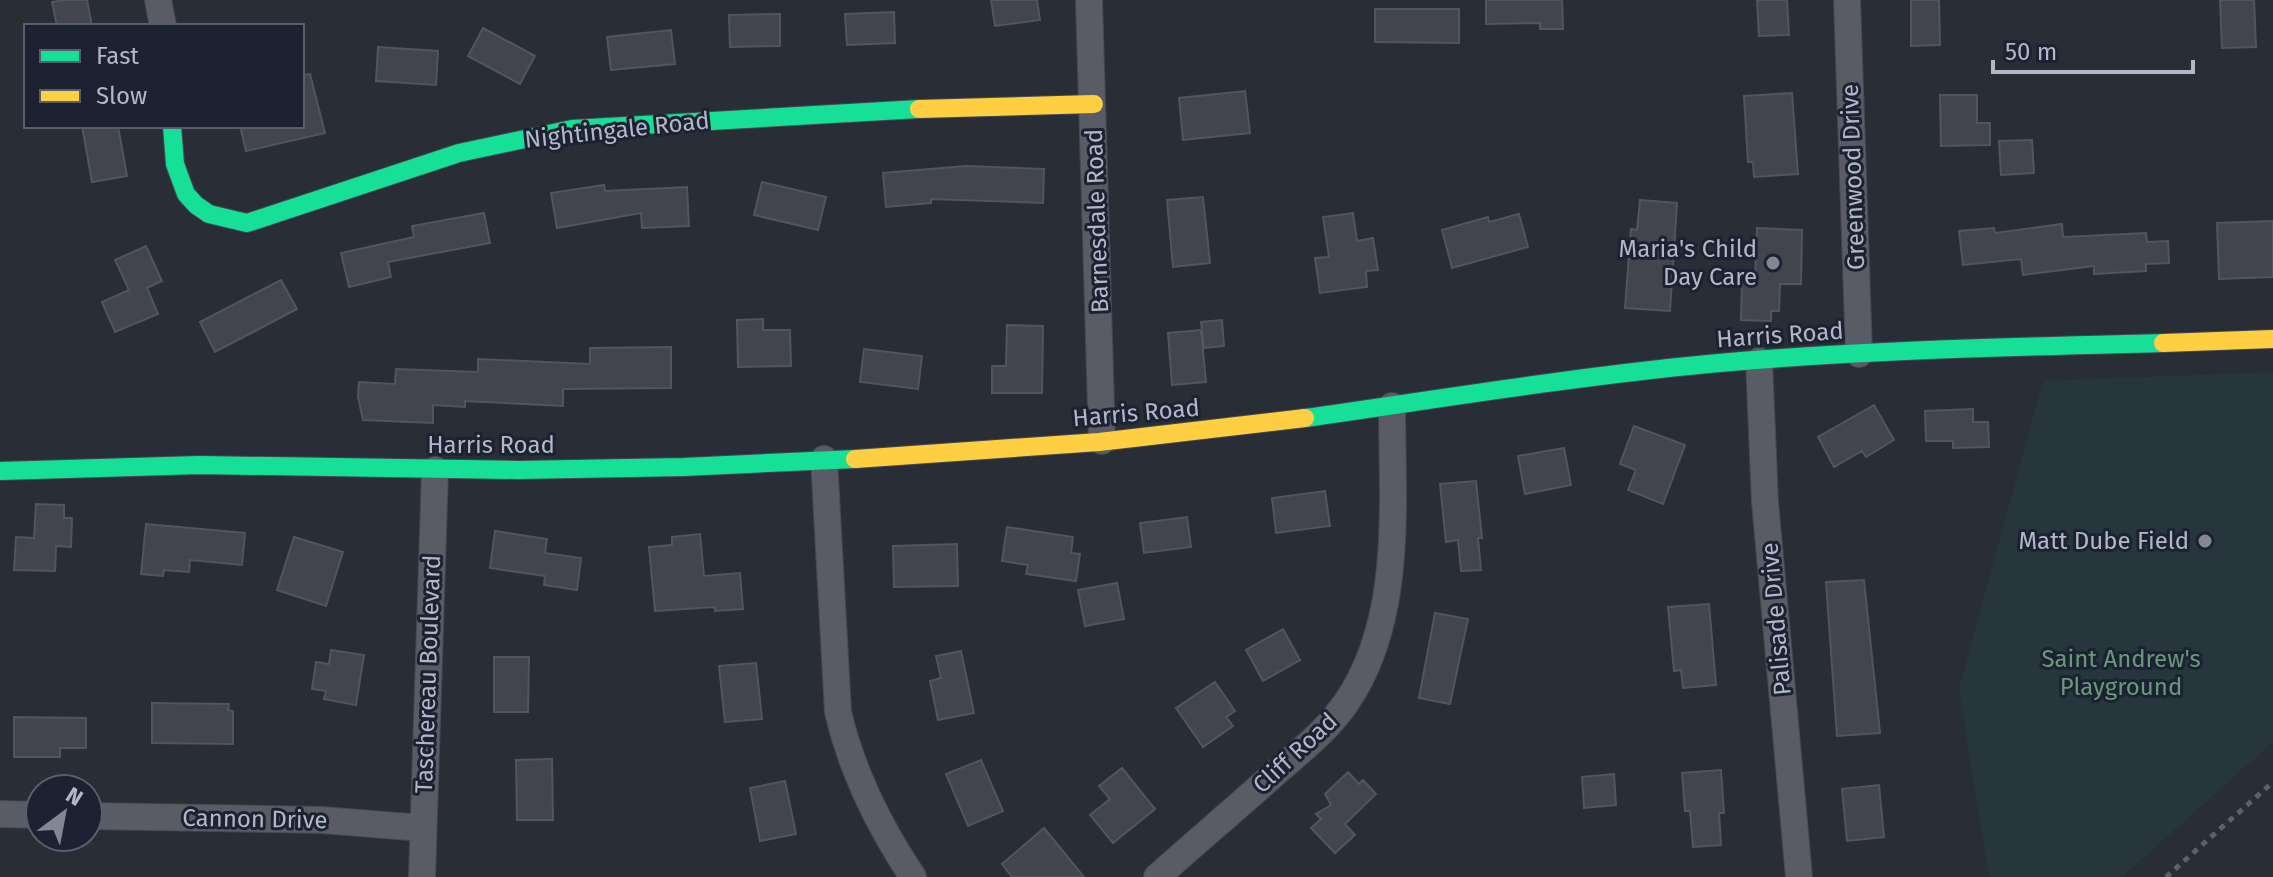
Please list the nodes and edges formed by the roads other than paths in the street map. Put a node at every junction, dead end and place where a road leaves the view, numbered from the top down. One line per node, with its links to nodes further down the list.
1 (158, 0): 4 (street)
2 (1089, 0): 5 (street, Barnesdale Road)
3 (1847, 0): 8 (street, Greenwood Drive)
4 (163, 24)
5 (1094, 104): 6 (street, Nightingale Road); 11 (street, Barnesdale Road)
6 (172, 128)
7 (2273, 339): 8 (street, Harris Road)
8 (1859, 354): 9 (street, Harris Road)
9 (1759, 361): 10 (street, Harris Road); 22 (street, Palisade Drive)
10 (1392, 406): 11 (street, Harris Road); 21 (street, Cliff Road)
11 (1102, 441): 12 (street, Harris Road)
12 (824, 459): 13 (street, Harris Road); 20 (street)
13 (435, 470): 14 (street, Harris Road); 18 (street, Taschereau Boulevard)
14 (0, 471)
15 (0, 814): 16 (street)
16 (24, 815)
17 (104, 816): 18 (street, Cannon Drive)
18 (422, 828): 19 (street, Taschereau Boulevard)
19 (422, 877)
20 (913, 877)
21 (1157, 877)
22 (1799, 877)

